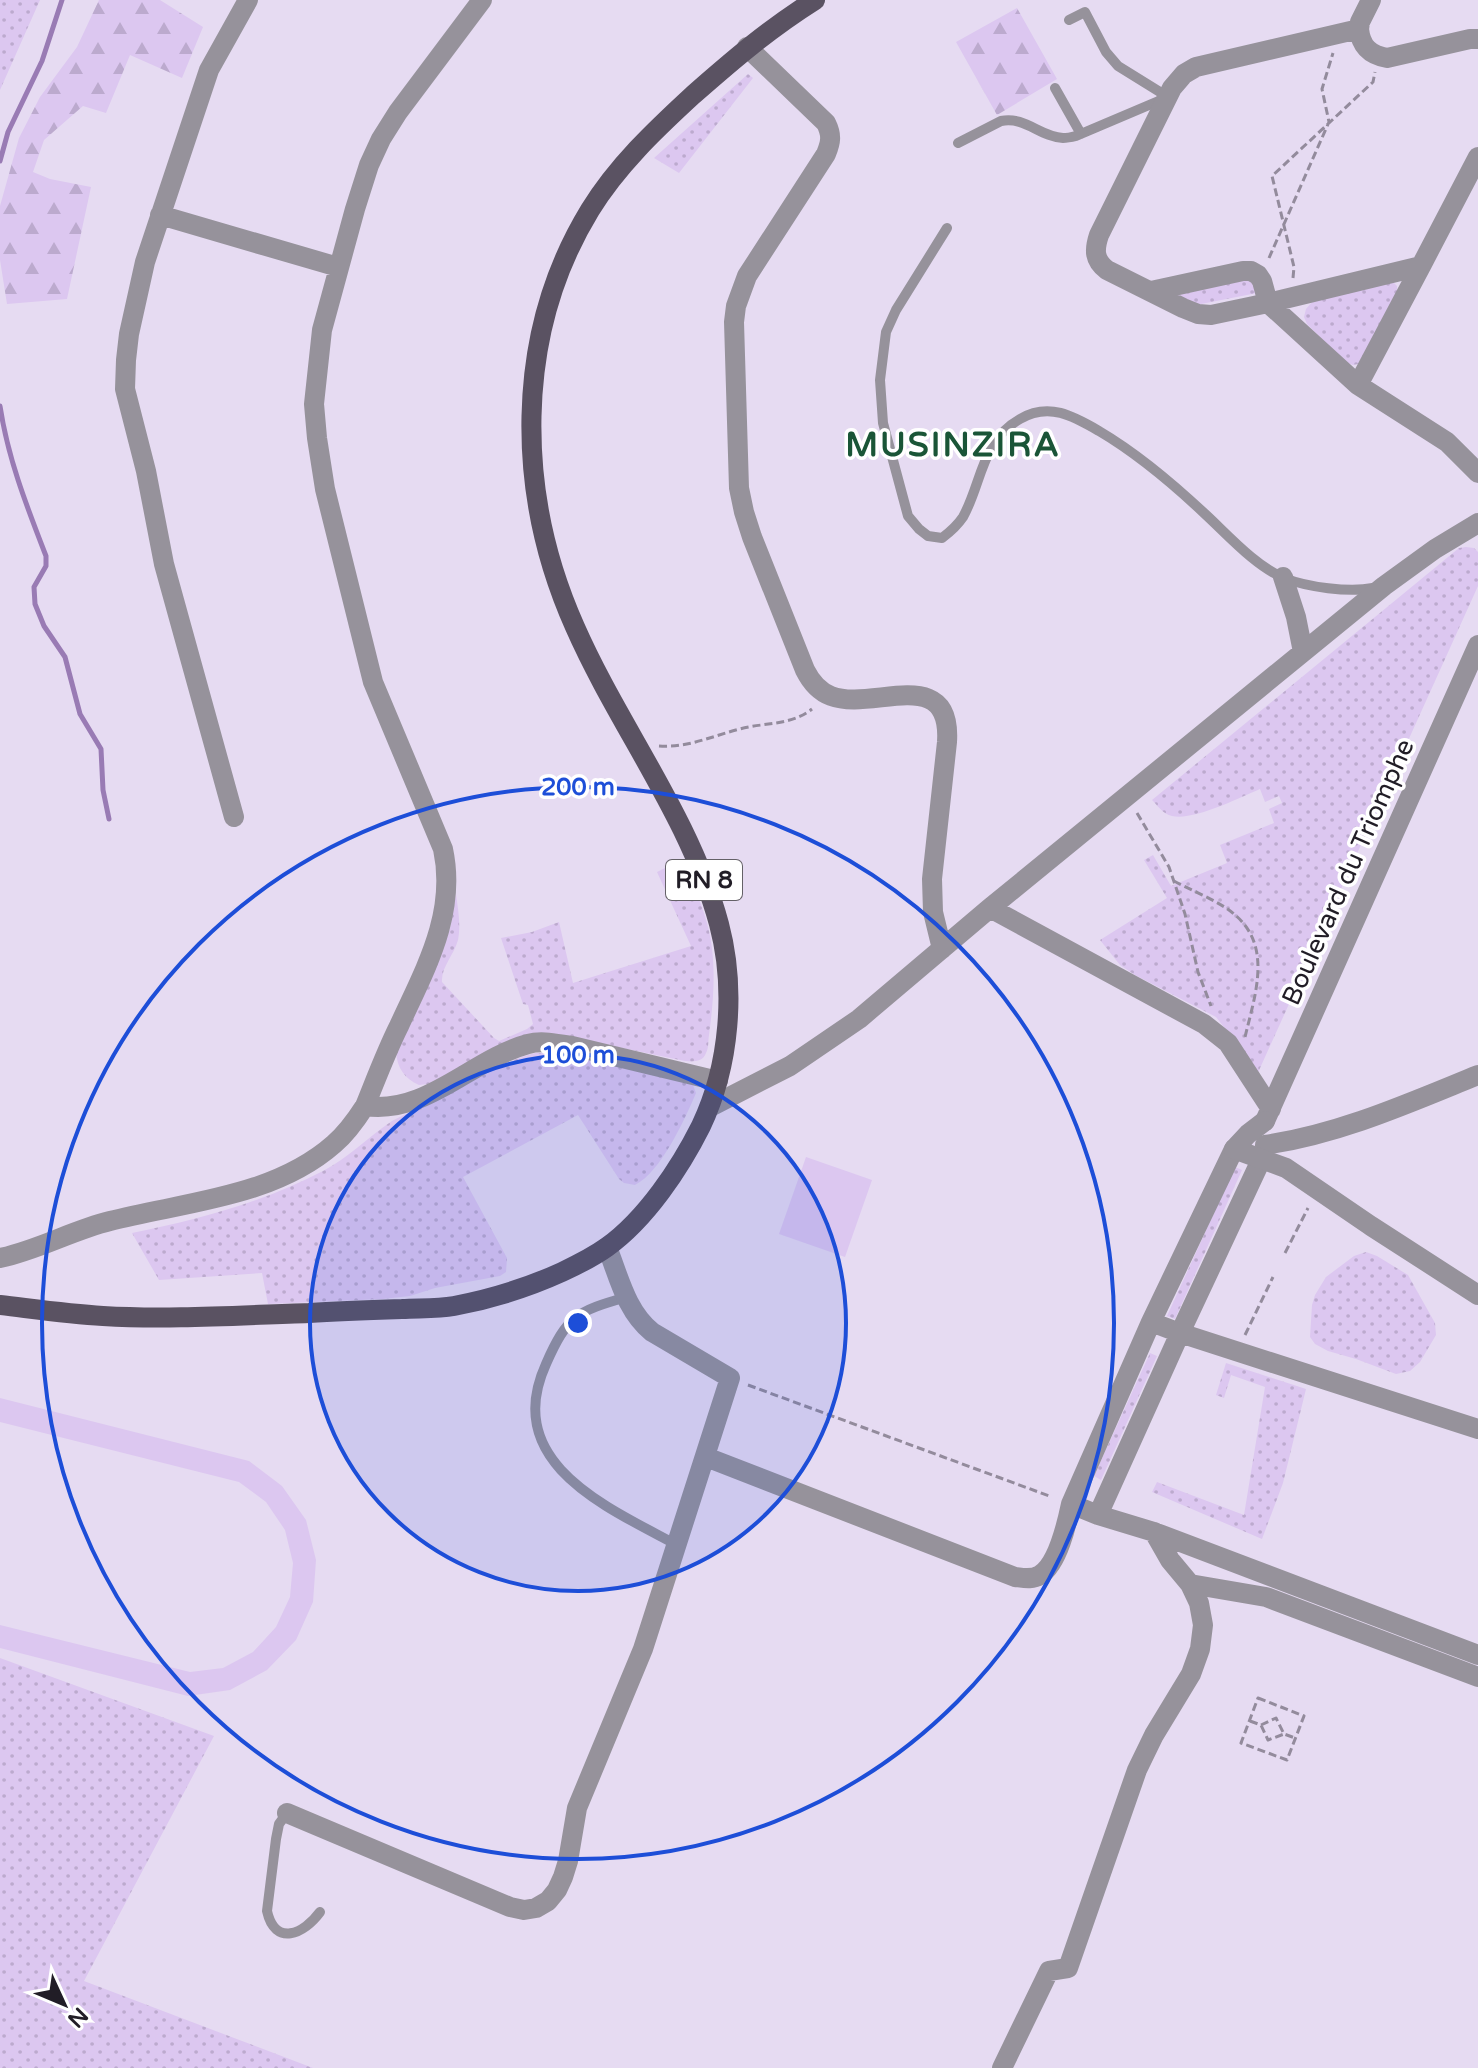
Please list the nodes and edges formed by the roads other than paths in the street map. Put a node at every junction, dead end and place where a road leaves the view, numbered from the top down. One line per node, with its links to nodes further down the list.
1 (248, 0): 14 (street)
2 (482, 0): 17 (street)
3 (815, 0): 8 (main road, RN 8)
4 (1371, 0): 6 (street)
5 (1069, 20): 10 (lane)
6 (1349, 32): 7 (street); 10 (street)
7 (1478, 39)
8 (747, 47): 29 (street); 31 (main road, RN 8)
9 (1055, 88): 11 (lane)
10 (1168, 97): 11 (lane); 18 (street)
11 (1081, 134): 12 (lane)
12 (958, 143)
13 (1478, 157): 16 (street)
14 (160, 215): 17 (street); 27 (street)
15 (947, 228): 23 (lane)
16 (1421, 266): 19 (street); 20 (street)
17 (338, 267): 32 (street)
18 (1151, 291): 19 (street); 19 (street)
19 (1268, 303): 20 (street)
20 (1358, 385): 21 (street)
21 (1478, 473)
22 (1478, 523): 24 (street)
23 (1283, 577): 24 (lane); 26 (street)
24 (1384, 586): 26 (street)
25 (1478, 645): 34 (street, Boulevard du Triomphe)
26 (1303, 652): 28 (street)
27 (234, 817)
28 (990, 908): 29 (street); 34 (street)
29 (942, 949): 33 (street)
30 (1478, 1075): 36 (street)
31 (718, 1081): 32 (street); 33 (main road, RN 8)
32 (365, 1106): 38 (street)
33 (710, 1107): 37 (main road, RN 8)
34 (1268, 1115): 35 (street); 36 (street)
35 (1234, 1149): 36 (street); 42 (street)
36 (1263, 1152): 39 (street); 43 (street)
37 (607, 1247): 40 (street); 41 (main road, RN 8)
38 (0, 1258)
39 (1478, 1295)
40 (627, 1297): 45 (street); 49 (lane)
41 (0, 1305)
42 (1151, 1322): 43 (street); 46 (street)
43 (1180, 1333): 44 (street); 47 (street)
44 (1478, 1429)
45 (706, 1457): 46 (street); 49 (street)
46 (1071, 1504): 47 (street)
47 (1098, 1515): 48 (street)
48 (1154, 1532): 50 (street); 51 (street)
49 (677, 1545): 53 (street)
50 (1190, 1584): 52 (street); 55 (street)
51 (1478, 1655)
52 (1478, 1677)
53 (287, 1813): 54 (lane)
54 (320, 1912)
55 (1002, 2068)

